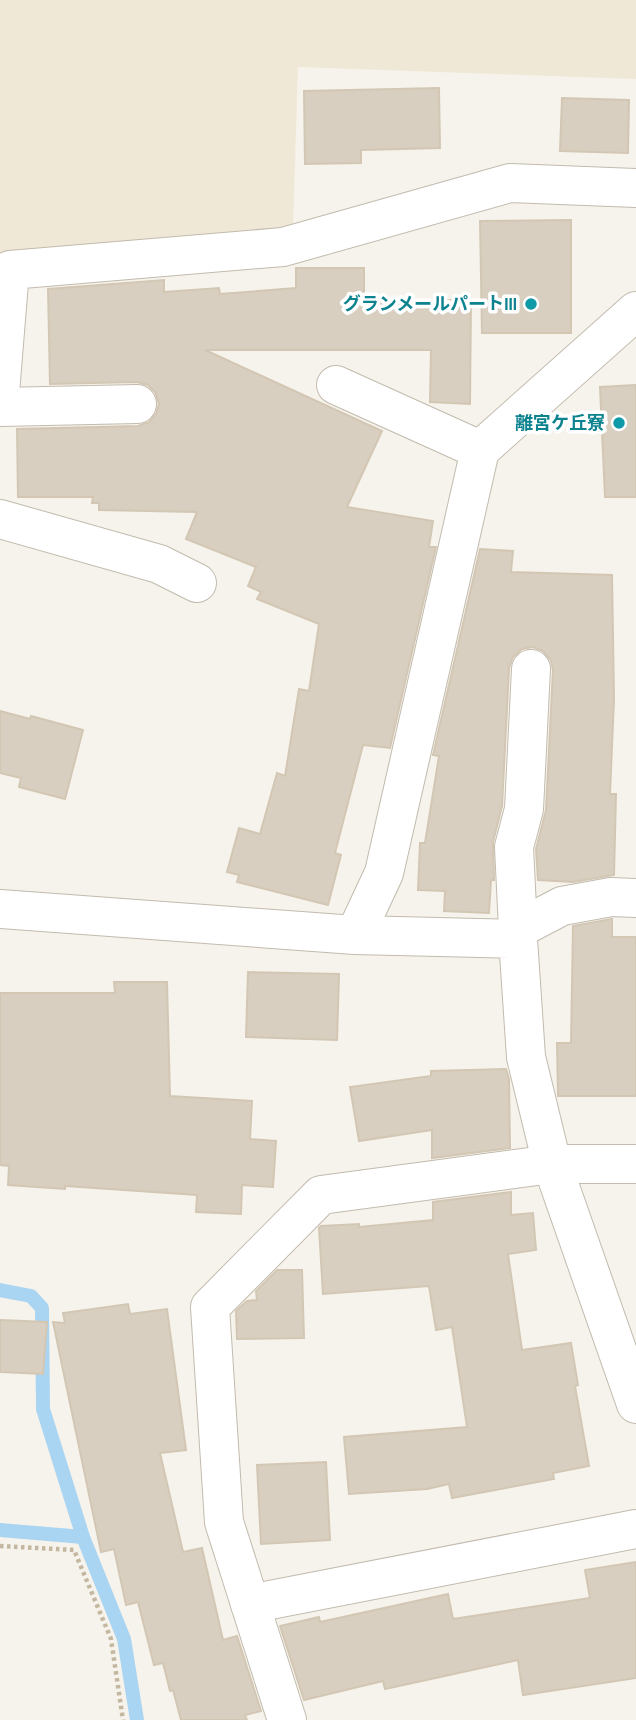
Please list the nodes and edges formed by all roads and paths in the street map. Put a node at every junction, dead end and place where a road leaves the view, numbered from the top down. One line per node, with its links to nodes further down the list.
1 (636, 188): 4 (street)
2 (636, 311): 7 (street)
3 (336, 385): 7 (street)
4 (0, 393)
5 (137, 404): 6 (street)
6 (0, 407)
7 (480, 450): 14 (street)
8 (0, 519): 9 (street)
9 (197, 583)
10 (531, 669): 13 (street)
11 (636, 898): 13 (street)
12 (0, 909): 14 (street)
13 (518, 934): 14 (street); 15 (street)
14 (355, 935)
15 (552, 1164): 16 (street); 17 (street); 20 (street)
16 (636, 1164)
17 (636, 1404)
18 (636, 1529): 20 (street)
19 (0, 1546): 21 (path)
20 (250, 1604): 22 (street)
21 (123, 1720)
22 (287, 1720)

